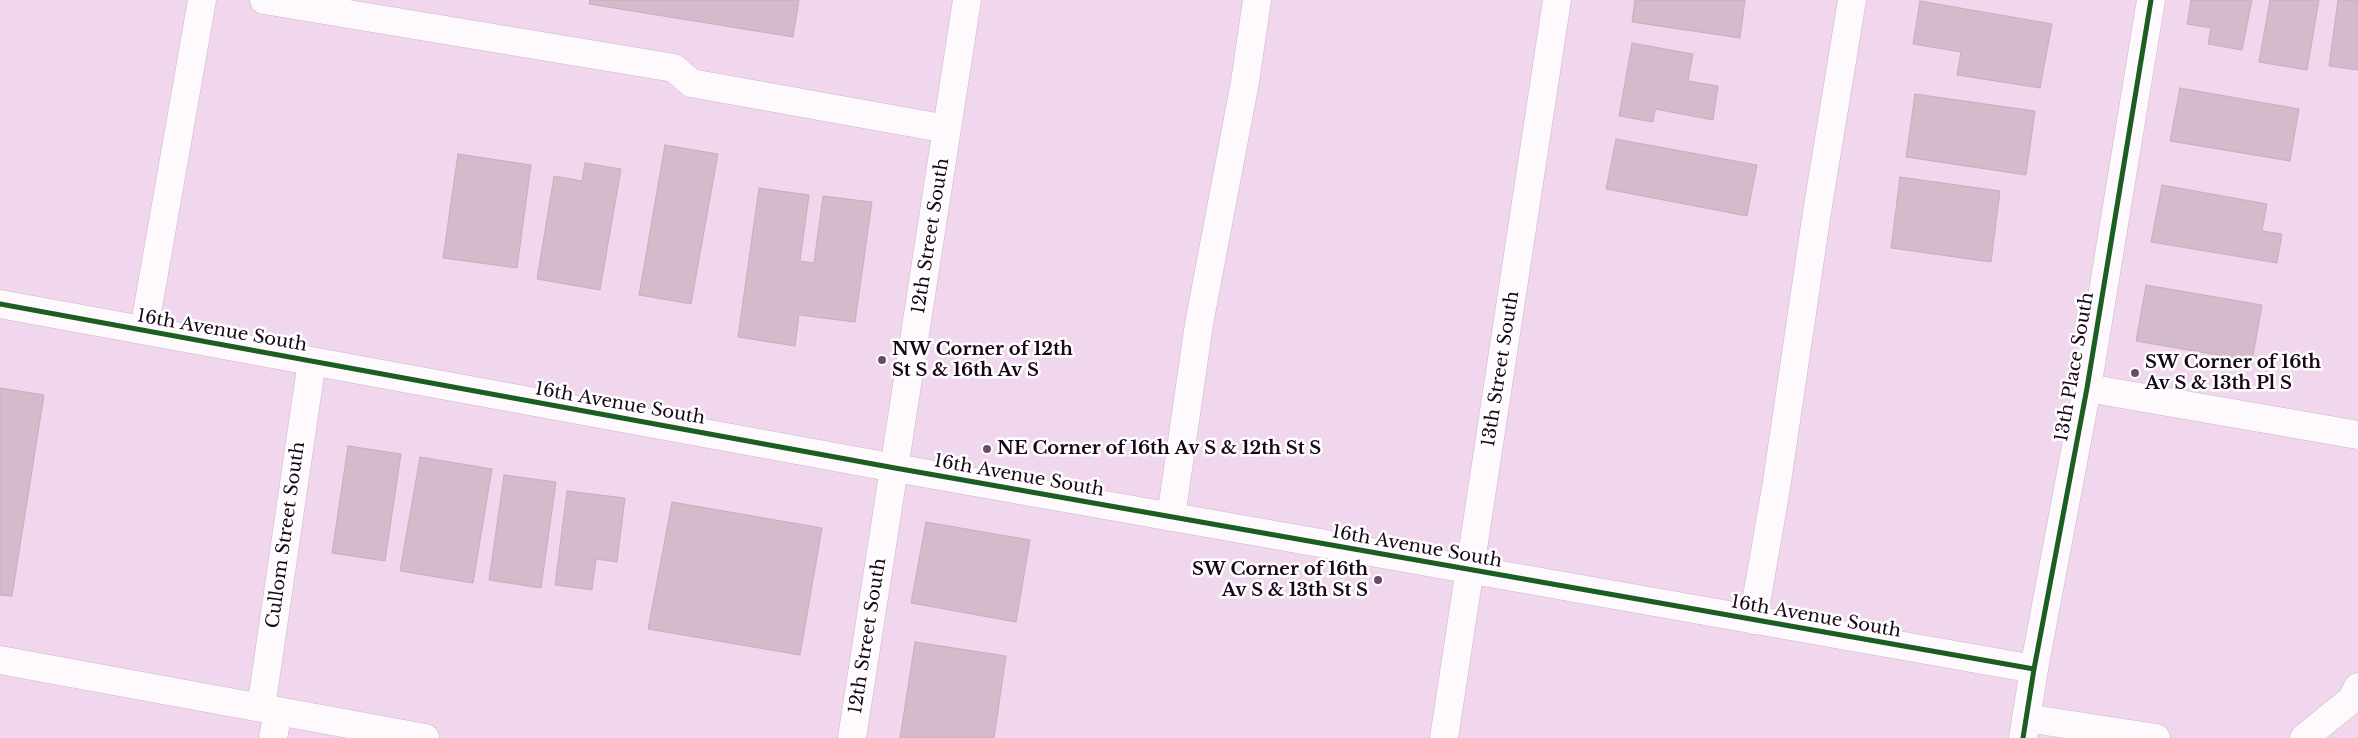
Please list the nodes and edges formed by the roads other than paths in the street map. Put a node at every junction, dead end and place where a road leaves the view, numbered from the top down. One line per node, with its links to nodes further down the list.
1 (202, 0): 10 (street)
2 (264, 0): 8 (street)
3 (967, 0): 8 (street, 12th Street South)
4 (1257, 0): 15 (street)
5 (1558, 0): 16 (street, 13th Street South)
6 (1852, 0): 17 (street)
7 (2151, 0): 12 (street, 13th Place South)
8 (947, 129): 14 (street, 12th Street South)
9 (0, 304): 10 (street, 16th Avenue South)
10 (144, 330): 11 (street, 16th Avenue South)
11 (312, 361): 14 (street, 16th Avenue South); 21 (street, Cullom Street South)
12 (2087, 388): 13 (street); 19 (street, 13th Place South)
13 (2358, 435)
14 (895, 468): 15 (street, 16th Avenue South); 25 (street, 12th Street South)
15 (1171, 517): 16 (street, 16th Avenue South)
16 (1470, 570): 17 (street, 16th Avenue South); 26 (street, 13th Street South)
17 (1753, 620): 19 (street, 16th Avenue South)
18 (0, 660): 21 (street)
19 (2034, 669): 22 (street, 13th Place South)
20 (2358, 688): 28 (street)
21 (269, 710): 23 (street, Cullom Street South); 24 (street)
22 (2024, 728): 27 (street)
23 (273, 738)
24 (424, 738)
25 (852, 738)
26 (1444, 738)
27 (2156, 738)
28 (2304, 738)

